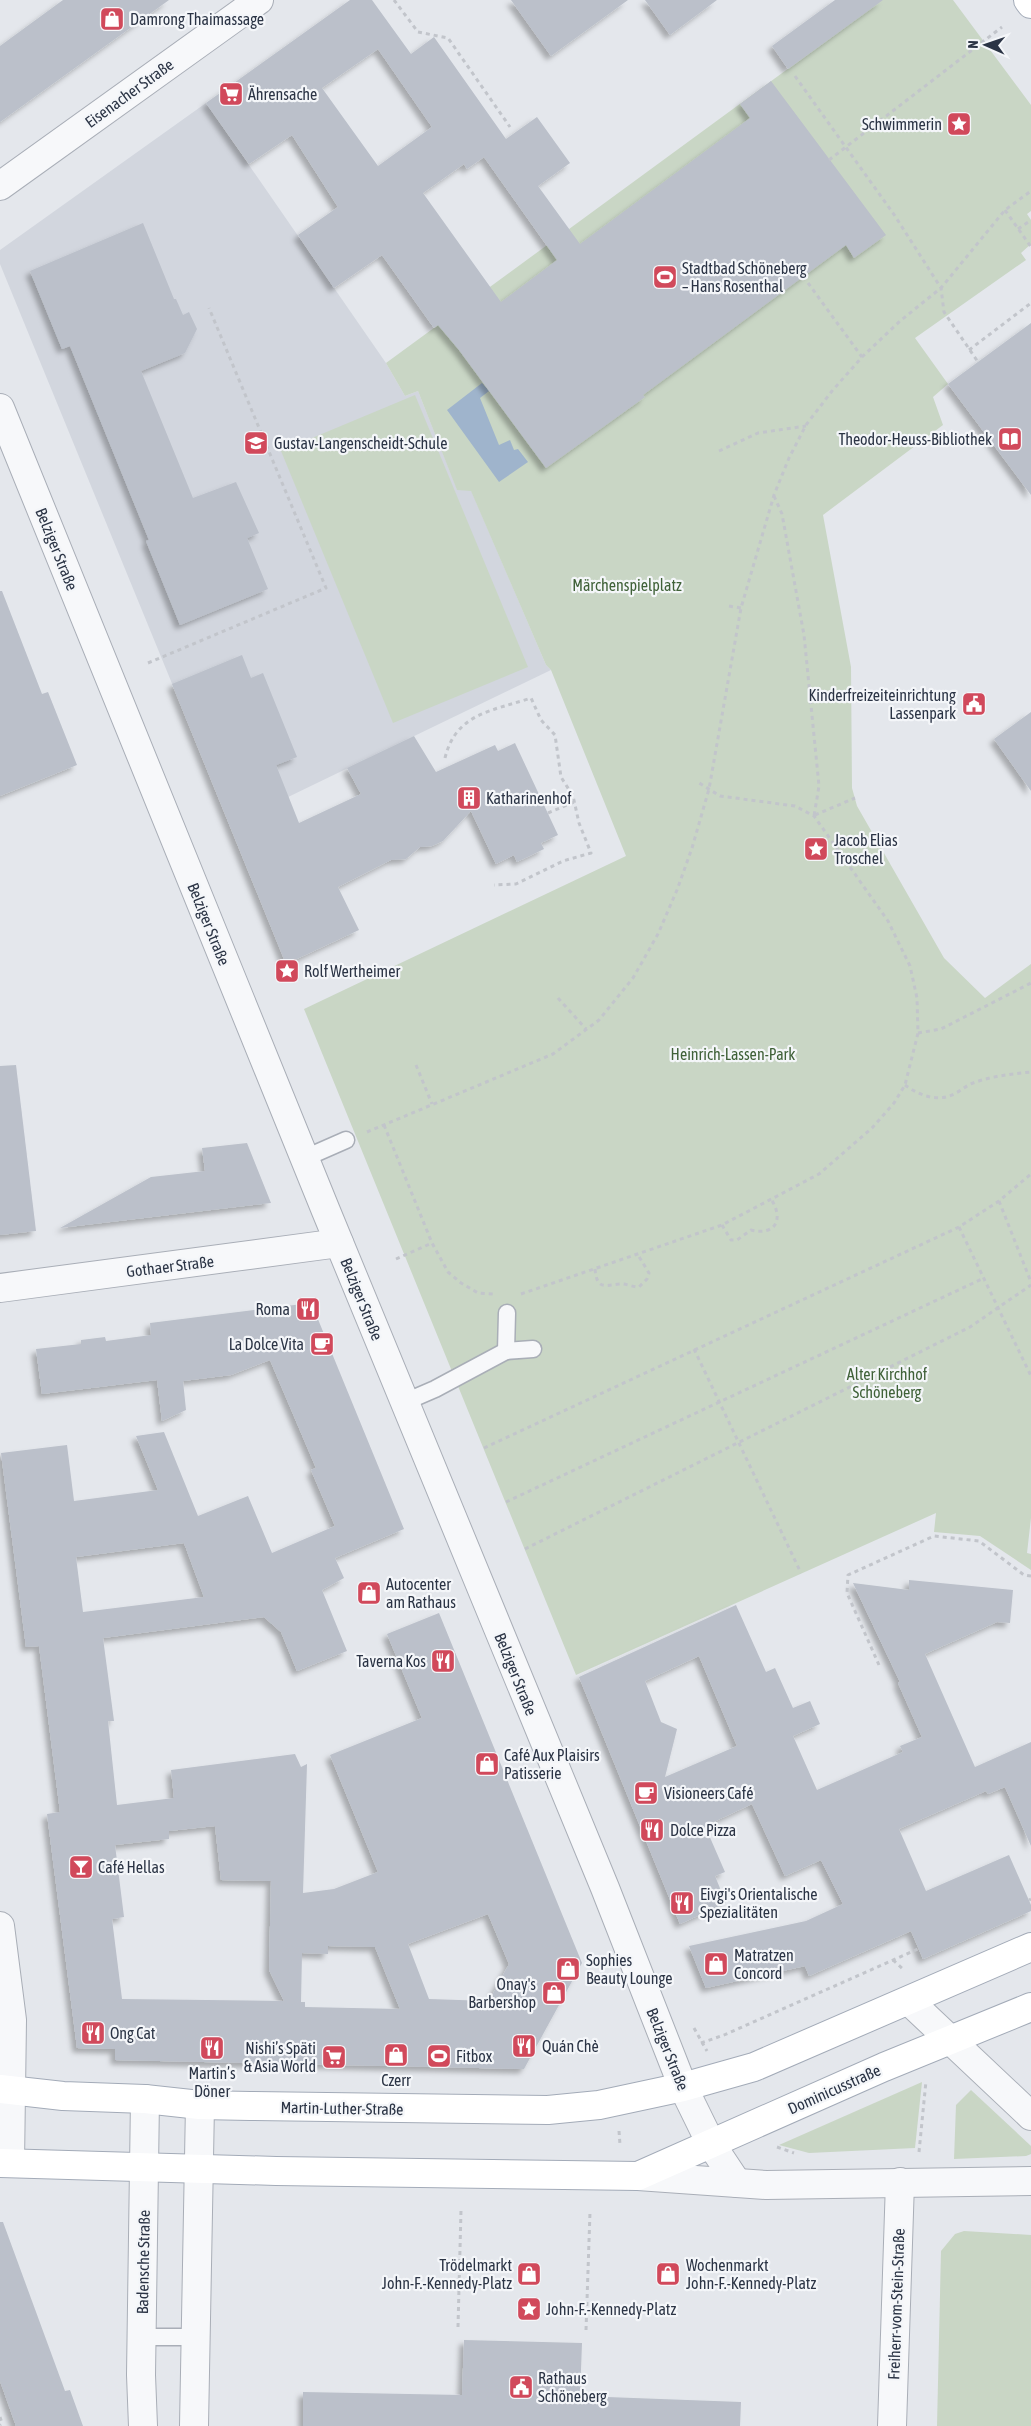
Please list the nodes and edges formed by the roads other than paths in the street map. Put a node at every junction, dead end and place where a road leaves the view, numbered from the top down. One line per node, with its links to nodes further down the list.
1 (259, 0): 4 (street, Eisenacher Straße)
2 (1028, 0): 3 (main road)
3 (1031, 4)
4 (0, 186)
5 (0, 408): 7 (street, Belziger Straße)
6 (346, 1140): 7 (lane)
7 (305, 1158): 8 (street, Belziger Straße)
8 (339, 1243): 9 (street, Gothaer Straße); 13 (street, Belziger Straße)
9 (0, 1288)
10 (508, 1313): 12 (lane)
11 (533, 1349): 12 (lane)
12 (506, 1351): 13 (lane)
13 (405, 1402): 19 (street, Belziger Straße)
14 (0, 1926): 20 (street)
15 (1031, 1947): 16 (main road)
16 (909, 2001): 18 (street); 19 (main road)
17 (1031, 2007): 18 (main road, Dominicusstraße)
18 (949, 2039): 23 (street); 24 (main road, Dominicusstraße)
19 (683, 2087): 22 (main road, Martin-Luther-Straße); 24 (street, Belziger Straße)
20 (6, 2089): 21 (main road, Martin-Luther-Straße); 25 (street)
21 (145, 2099): 22 (main road, Martin-Luther-Straße); 26 (street, Badensche Straße)
22 (200, 2105): 27 (street)
23 (1031, 2116)
24 (710, 2144): 28 (main road, Dominicusstraße); 31 (street, Belziger Straße)
25 (5, 2163): 26 (main road)
26 (144, 2167): 27 (main road); 32 (street, Badensche Straße)
27 (199, 2169): 28 (main road); 33 (street)
28 (638, 2176): 31 (street)
29 (1031, 2181): 30 (street)
30 (900, 2182): 31 (street); 36 (street, Freiherr-vom-Stein-Straße)
31 (737, 2183)
32 (142, 2337): 33 (lane); 34 (street, Badensche Straße)
33 (196, 2338): 35 (street)
34 (144, 2426)
35 (194, 2426)
36 (892, 2426)

